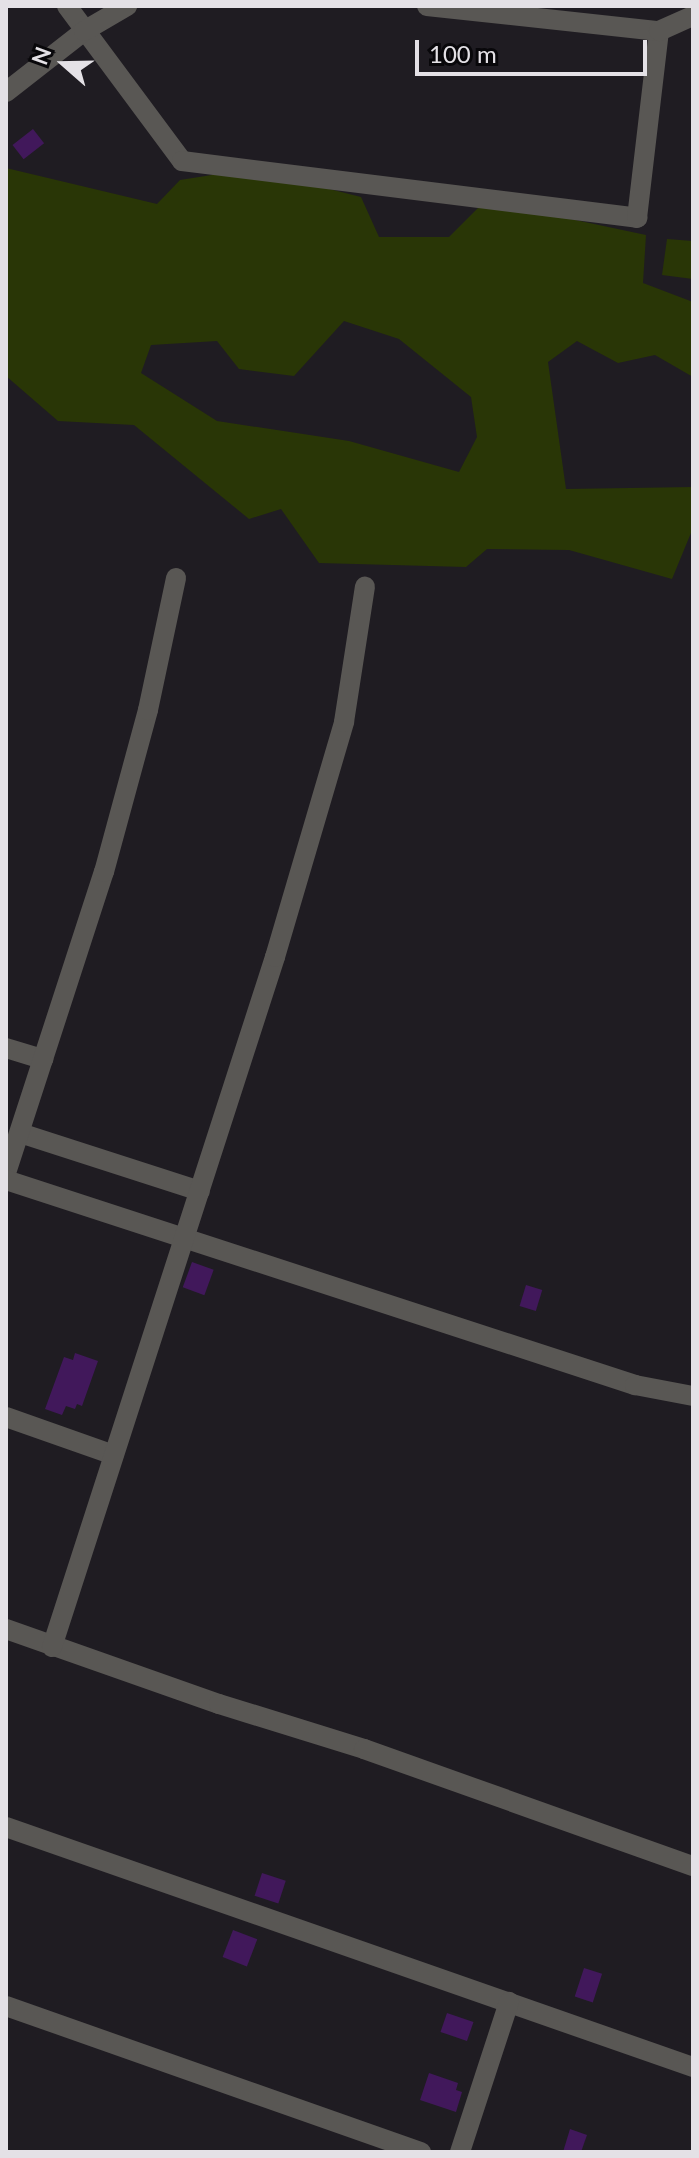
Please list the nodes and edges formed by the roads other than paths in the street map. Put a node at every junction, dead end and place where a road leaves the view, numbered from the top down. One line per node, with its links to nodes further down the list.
1 (67, 6): 5 (lane)
2 (127, 6): 5 (lane)
3 (427, 6): 6 (lane)
4 (693, 16): 6 (lane)
5 (84, 31): 6 (lane); 7 (lane)
6 (659, 31)
7 (6, 92)
8 (176, 578): 11 (lane)
9 (365, 587): 15 (lane)
10 (6, 1048): 11 (lane)
11 (43, 1059): 12 (lane)
12 (20, 1133): 13 (lane); 15 (lane)
13 (6, 1173)
14 (6, 1180): 16 (lane)
15 (200, 1191): 16 (lane)
16 (185, 1238): 17 (lane); 19 (lane)
17 (693, 1396)
18 (6, 1417): 19 (lane)
19 (114, 1455): 21 (lane)
20 (6, 1629): 21 (lane)
21 (52, 1647): 23 (lane)
22 (6, 1827): 24 (lane)
23 (693, 1866)
24 (509, 2002): 26 (lane); 28 (lane)
25 (6, 2006): 27 (lane)
26 (693, 2067)
27 (421, 2152)
28 (460, 2152)

